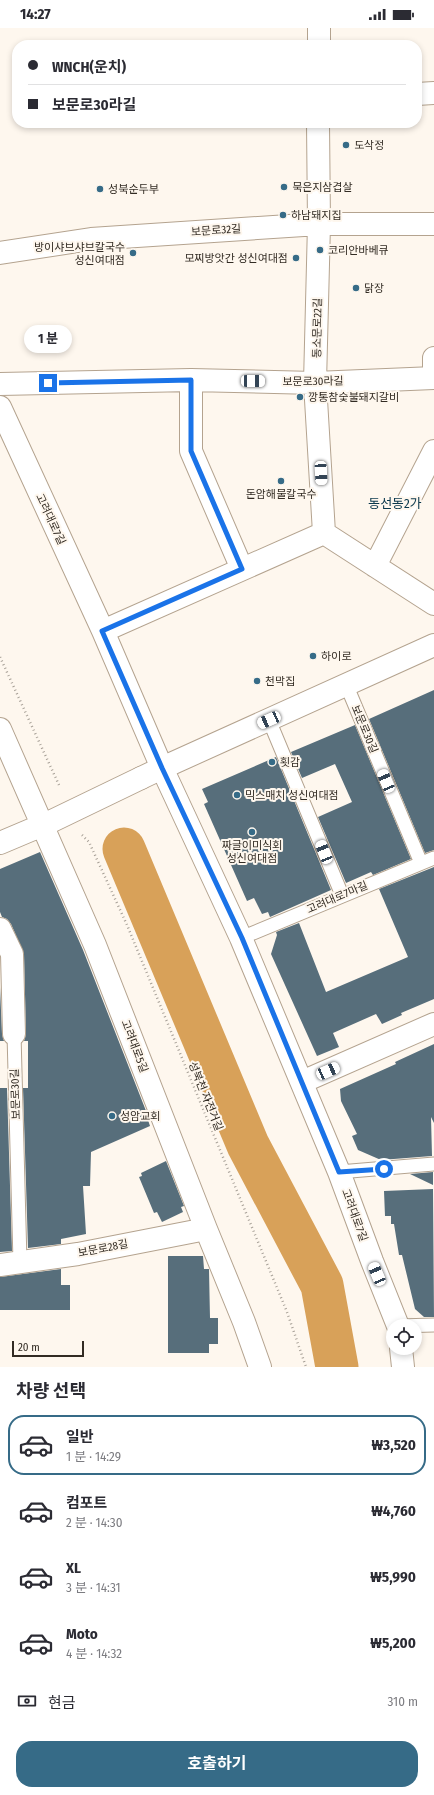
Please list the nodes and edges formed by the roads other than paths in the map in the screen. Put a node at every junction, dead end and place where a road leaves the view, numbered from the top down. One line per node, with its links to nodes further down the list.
1 (319, 28): 2 (street)
2 (319, 40)
3 (422, 94): 4 (street)
4 (434, 94)
5 (318, 128): 6 (street, 동소문로22길)
6 (319, 224): 7 (street, 보문로32길); 8 (street, 보문로32길); 12 (street, 동소문로22길)
7 (434, 224)
8 (0, 253)
9 (434, 358): 10 (street)
10 (434, 378): 12 (street, 보문로30라길)
11 (191, 380): 12 (street, 보문로30라길); 13 (street, 보문로30라길); 18 (street)
12 (315, 382): 16 (street, 동소문로22길)
13 (0, 384)
14 (0, 407): 20 (street, 고려대로7길)
15 (434, 452): 17 (street)
16 (324, 533): 17 (street); 18 (street)
17 (375, 566): 19 (street)
18 (242, 569): 20 (street)
19 (434, 604)
20 (102, 631): 25 (street, 고려대로7길)
21 (434, 645): 22 (street)
22 (346, 684): 23 (street); 29 (lane, 보문로30길)
23 (269, 720): 25 (street); 30 (lane)
24 (0, 729): 26 (street, 고려대로5길)
25 (162, 768): 26 (street); 32 (street, 고려대로7길)
26 (50, 822): 27 (street); 38 (street, 고려대로5길)
27 (0, 843)
28 (434, 858): 29 (lane, 고려대로7마길)
29 (421, 863): 30 (lane, 고려대로7마길)
30 (342, 895): 32 (lane, 고려대로7마길)
31 (0, 929): 34 (street, 보문로30길)
32 (242, 938): 35 (street, 고려대로7길)
33 (434, 1024): 35 (street)
34 (14, 1034): 39 (lane, 보문로30길)
35 (302, 1082): 37 (street, 고려대로7길)
36 (434, 1164): 37 (lane)
37 (339, 1172): 40 (street, 고려대로7길)
38 (206, 1229): 39 (street, 보문로28길); 44 (street, 고려대로5길)
39 (10, 1264)
40 (395, 1319)
41 (422, 1325): 42 (lane)
42 (434, 1325)
43 (402, 1355): 45 (street)
44 (260, 1367)
45 (403, 1367)

